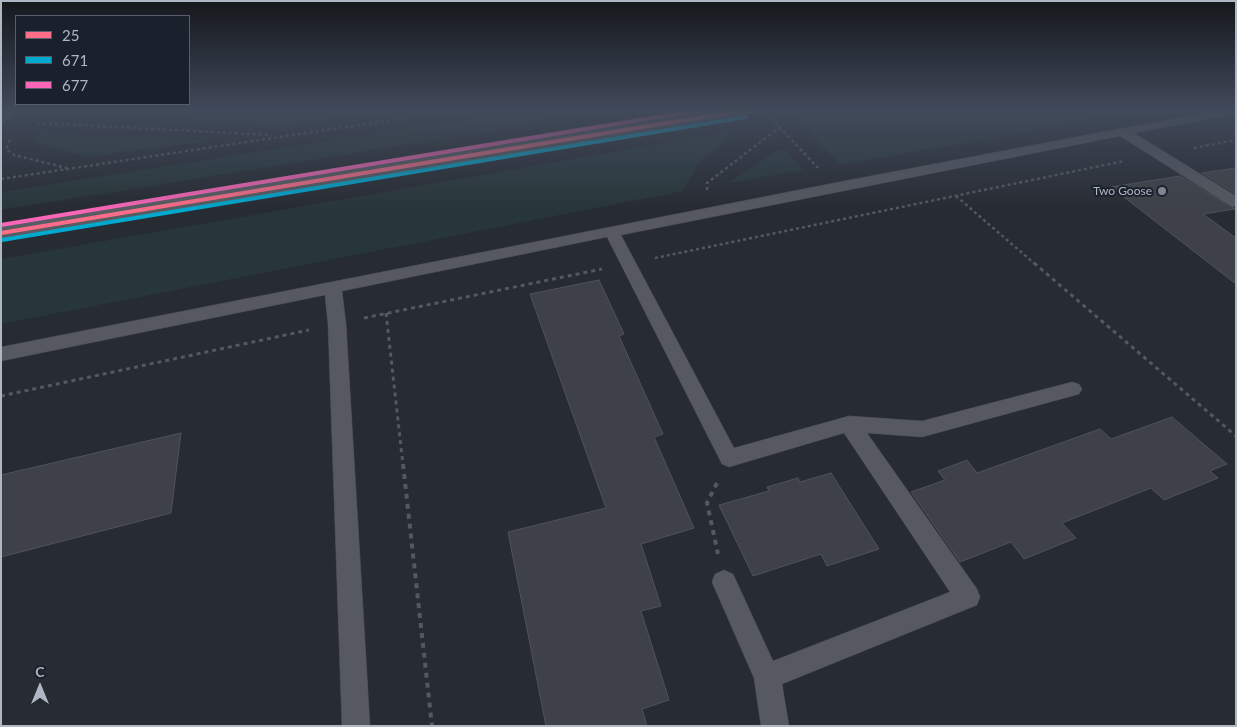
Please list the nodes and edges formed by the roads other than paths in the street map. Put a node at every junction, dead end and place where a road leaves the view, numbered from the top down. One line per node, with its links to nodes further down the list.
1 (540, 144): 6 (main road)
2 (1056, 144): 5 (lane)
3 (1142, 144): 4 (lane)
4 (1236, 203)
5 (612, 232): 7 (lane); 11 (lane)
6 (1, 233)
7 (333, 288): 8 (lane); 14 (lane)
8 (1, 354)
9 (1072, 389): 10 (lane)
10 (849, 424): 11 (lane); 13 (lane)
11 (729, 458)
12 (724, 582): 13 (lane)
13 (767, 677): 15 (lane)
14 (356, 726)
15 (775, 726)

